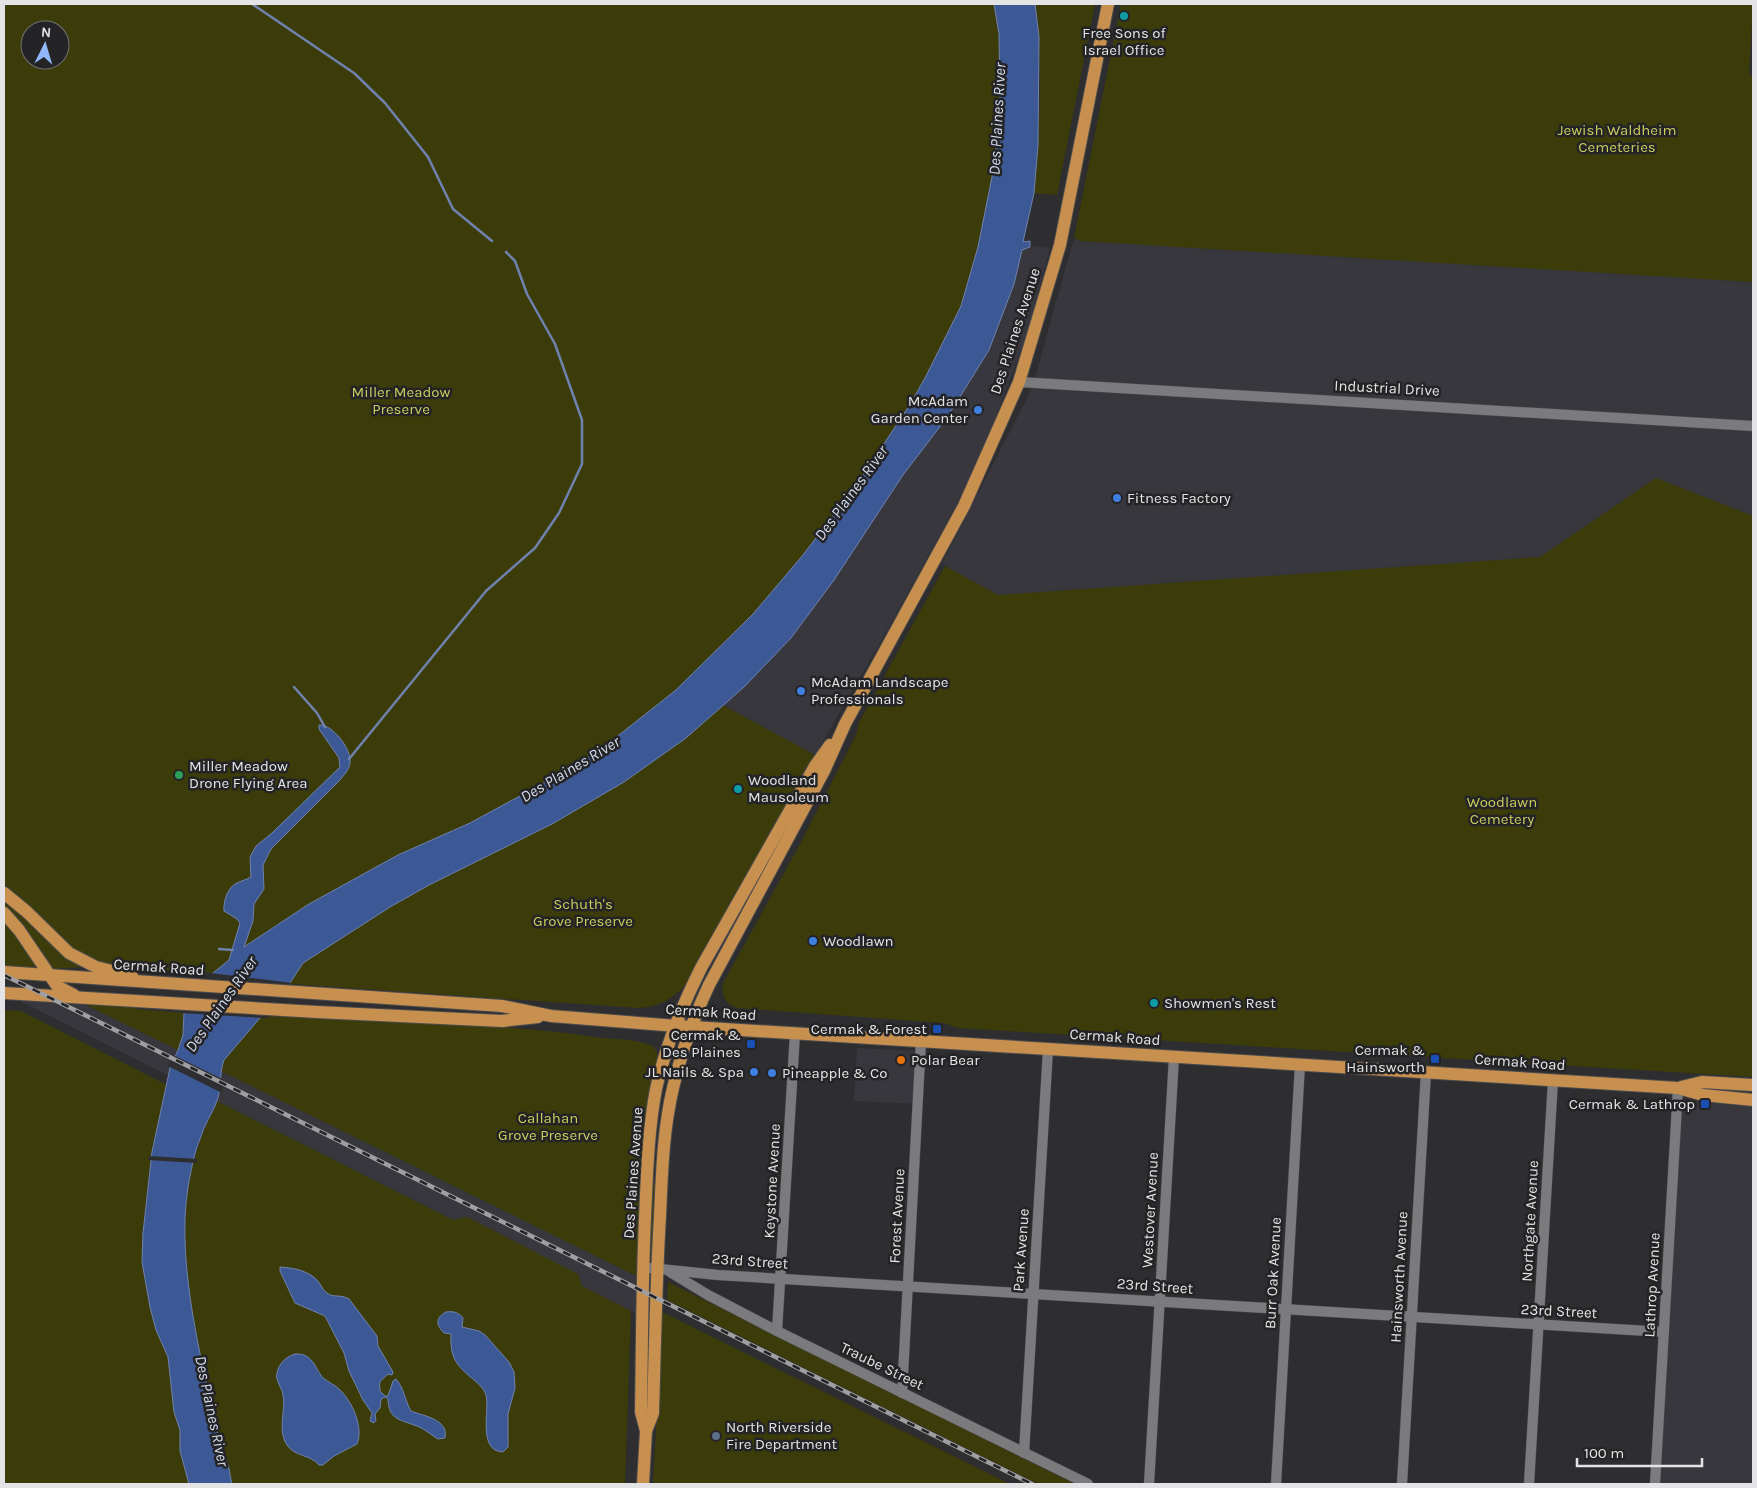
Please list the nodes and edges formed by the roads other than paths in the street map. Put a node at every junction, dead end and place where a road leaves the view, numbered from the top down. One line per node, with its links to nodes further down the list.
1 (1108, 4): 2 (main road, Des Plaines Avenue)
2 (1019, 382): 3 (street, Industrial Drive); 4 (main road, Des Plaines Avenue)
3 (1753, 426)
4 (845, 724): 13 (main road, Des Plaines Avenue); 14 (main road, Des Plaines Avenue)
5 (4, 893): 9 (main road)
6 (4, 913): 8 (main road)
7 (4, 972): 8 (main road, Cermak Road)
8 (49, 976): 9 (main road, Cermak Road); 11 (main road)
9 (159, 983): 12 (main road, Cermak Road)
10 (4, 992): 11 (main road, Cermak Road)
11 (83, 998): 12 (main road, Cermak Road)
12 (551, 1016): 13 (main road, Cermak Road)
13 (677, 1026): 14 (main road, Cermak Road); 25 (main road, Des Plaines Avenue)
14 (692, 1027): 15 (main road, Cermak Road); 26 (main road, Des Plaines Avenue)
15 (796, 1034): 16 (main road, Cermak Road); 27 (street, Keystone Avenue)
16 (921, 1041): 17 (main road, Cermak Road); 28 (street, Forest Avenue)
17 (1048, 1049): 18 (main road, Cermak Road); 29 (street, Park Avenue)
18 (1174, 1057): 19 (main road, Cermak Road); 30 (street, Westover Avenue)
19 (1300, 1064): 20 (main road, Cermak Road); 31 (street, Burr Oak Avenue)
20 (1426, 1072): 21 (main road, Cermak Road); 32 (street, Hainsworth Avenue)
21 (1553, 1080): 23 (main road, Cermak Road); 33 (street, Northgate Avenue)
22 (1753, 1085): 23 (main road, Cermak Road)
23 (1678, 1088): 24 (main road, Cermak Road); 35 (street, Lathrop Avenue)
24 (1753, 1100)
25 (643, 1268): 26 (street, 23rd Street); 37 (main road, Des Plaines Avenue)
26 (662, 1269): 27 (street, 23rd Street); 34 (street, Traube Street); 37 (main road, Des Plaines Avenue)
27 (781, 1278): 28 (street, 23rd Street); 34 (street, Keystone Avenue)
28 (908, 1286): 29 (street, 23rd Street); 36 (street, Forest Avenue)
29 (1034, 1294): 30 (street, 23rd Street); 38 (street, Park Avenue)
30 (1160, 1301): 31 (street, 23rd Street); 41 (street, Westover Avenue)
31 (1286, 1309): 32 (street, 23rd Street); 42 (street, Burr Oak Avenue)
32 (1412, 1318): 33 (street, 23rd Street); 43 (street, Hainsworth Avenue)
33 (1539, 1324): 35 (street, 23rd Street); 44 (street, Northgate Avenue)
34 (778, 1331): 36 (street, Traube Street)
35 (1664, 1332): 45 (street, Lathrop Avenue)
36 (902, 1393): 38 (street, Traube Street)
37 (646, 1431): 39 (main road, Des Plaines Avenue)
38 (1024, 1454): 40 (street, Traube Street)
39 (643, 1484)
40 (1088, 1484)
41 (1149, 1484)
42 (1276, 1484)
43 (1402, 1484)
44 (1529, 1484)
45 (1655, 1484)

